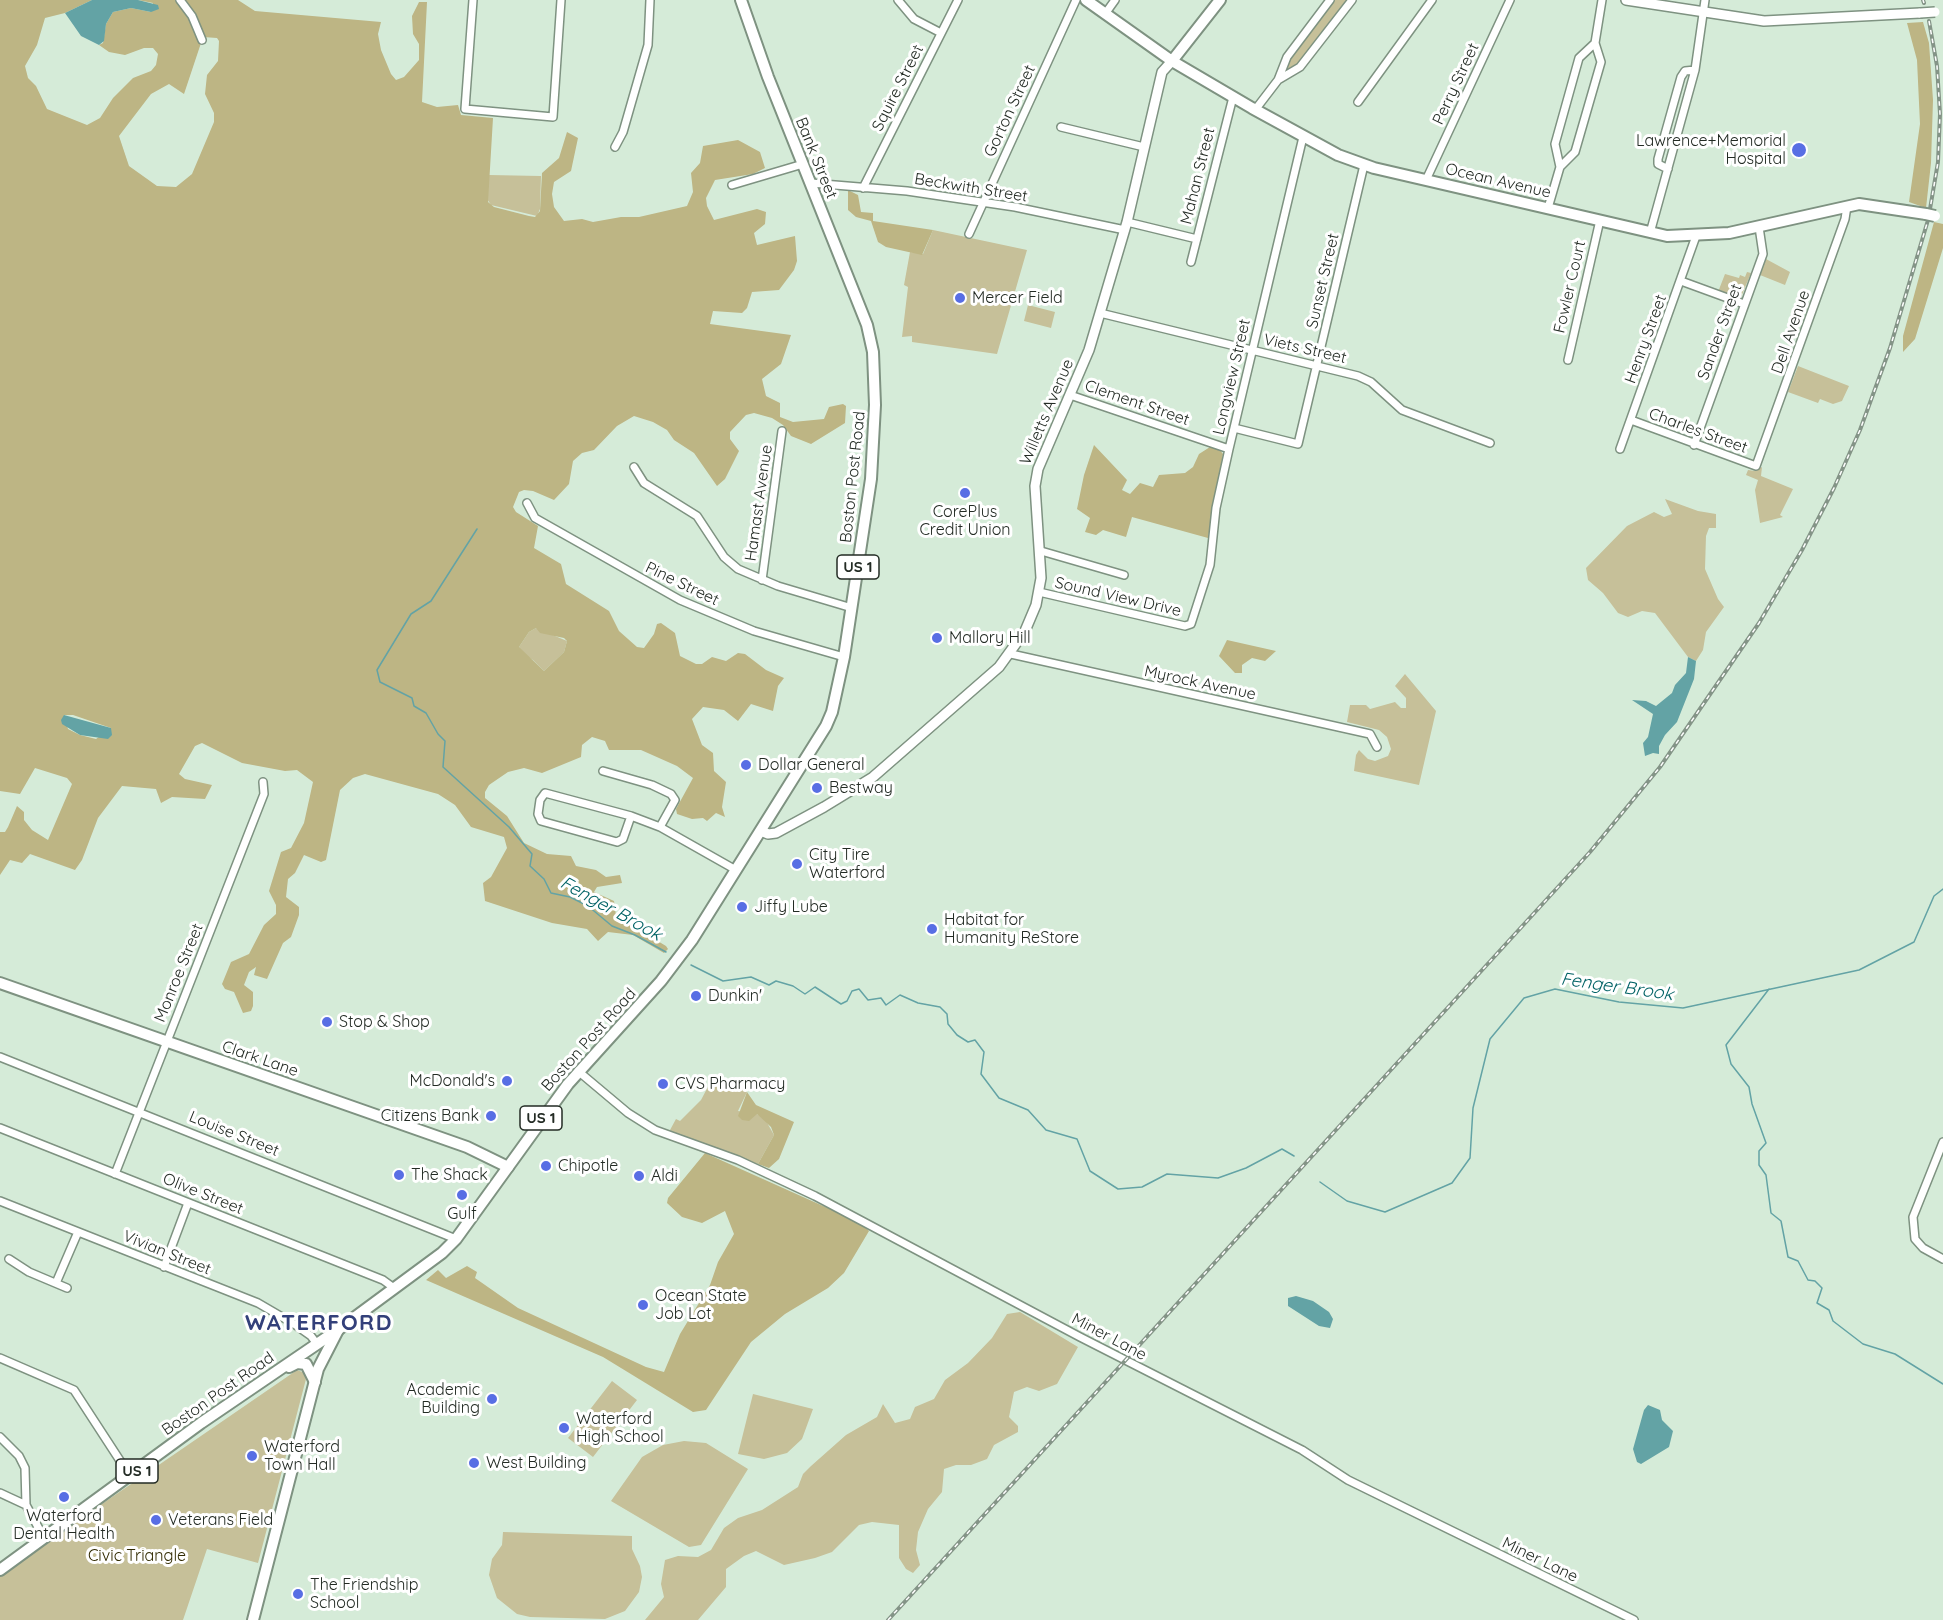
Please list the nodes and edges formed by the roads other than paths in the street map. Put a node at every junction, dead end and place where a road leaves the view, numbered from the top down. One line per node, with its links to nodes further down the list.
1 (180, 0): 23 (street)
2 (472, 0): 3 (street)
3 (561, 0)
4 (650, 0): 33 (street)
5 (741, 0): 35 (main road, Bank Street / US 1)
6 (898, 0): 22 (street)
7 (958, 0): 22 (street, Squire Street)
8 (1076, 0): 43 (street, Gorton Street)
9 (1086, 0): 21 (main road, Ocean Avenue)
10 (1115, 0): 21 (street)
11 (1220, 0): 25 (main road, Willetts Avenue)
12 (1330, 0): 27 (street)
13 (1352, 0): 27 (street)
14 (1432, 0): 29 (street)
15 (1510, 0): 39 (street, Perry Street)
16 (1602, 0): 24 (street)
17 (1626, 0): 19 (street)
18 (1705, 0): 19 (street)
19 (1704, 11): 20 (street, bridge); 26 (street)
20 (1939, 12)
21 (1105, 14): 25 (main road, Ocean Avenue)
22 (941, 33): 42 (street, Squire Street)
23 (202, 40)
24 (1595, 43): 37 (street); 37 (street)
25 (1172, 61): 28 (main road, Ocean Avenue); 34 (street, Willetts Avenue)
26 (1695, 70): 38 (street); 38 (street)
27 (1278, 80): 30 (street)
28 (1233, 97): 30 (main road, Ocean Avenue); 53 (street, Mahan Street)
29 (1358, 102)
30 (1255, 110): 32 (main road, Ocean Avenue)
31 (1061, 127): 34 (street)
32 (1303, 137): 36 (main road, Ocean Avenue); 59 (street, Longview Street)
33 (615, 147)
34 (1144, 147): 48 (street, Willetts Avenue)
35 (803, 164): 40 (main road, Bank Street / US 1); 41 (street)
36 (1364, 165): 39 (main road, Ocean Avenue); 61 (street, Sunset Street)
37 (1560, 167): 45 (street)
38 (1668, 169): 50 (street)
39 (1426, 180): 45 (main road, Ocean Avenue)
40 (810, 183): 42 (street, Beckwith Street); 58 (main road, Bank Street / US 1)
41 (732, 185)
42 (863, 188): 43 (street, Beckwith Street)
43 (983, 203): 48 (street, Beckwith Street); 51 (street, Gorton Street)
44 (1847, 206): 46 (main road, Ocean Avenue); 49 (main road, Ocean Avenue); 70 (street, Dell Avenue)
45 (1548, 208): 47 (main road, Ocean Avenue)
46 (1934, 216)
47 (1600, 220): 50 (main road, Ocean Avenue); 60 (street, Fowler Court)
48 (1126, 226): 53 (street, Beckwith Street); 57 (street, Willetts Avenue)
49 (1759, 227): 52 (main road, Ocean Avenue); 56 (street, Sander Street)
50 (1650, 233): 52 (main road, Ocean Avenue)
51 (969, 234)
52 (1696, 237): 55 (street, Henry Street)
53 (1197, 239): 54 (street, Mahan Street)
54 (1191, 262)
55 (1681, 281): 56 (street); 63 (street, Henry Street)
56 (1744, 304): 67 (street, Sander Street)
57 (1100, 313): 59 (street, Viets Street); 62 (street, Willetts Avenue)
58 (867, 325): 77 (main road, Boston Post Road / US 1)
59 (1252, 350): 61 (street, Viets Street); 64 (street, Longview Street)
60 (1568, 360)
61 (1317, 365): 64 (street, Sunset Street); 66 (street, Viets Street)
62 (1070, 395): 68 (street, Clement Street); 73 (street, Willetts Avenue)
63 (1631, 420): 67 (street, Charles Street); 69 (street, Henry Street)
64 (1234, 428): 68 (street, Longview Street)
65 (782, 431): 75 (street, Hamast Avenue)
66 (1490, 443)
67 (1694, 445): 70 (street, Charles Street)
68 (1229, 449): 78 (street, Longview Street)
69 (1620, 450)
70 (1756, 466)
71 (633, 467): 75 (street)
72 (527, 503): 80 (street, Pine Street)
73 (1041, 551): 74 (street); 76 (street, Willetts Avenue)
74 (1124, 574)
75 (762, 580): 77 (street)
76 (1039, 592): 78 (street, Sound View Drive); 79 (street, Willetts Avenue)
77 (852, 608): 80 (main road, Boston Post Road / US 1)
78 (1191, 624)
79 (1011, 654): 81 (street, Myrock Avenue); 86 (street, Willetts Avenue)
80 (844, 657): 86 (main road, Boston Post Road / US 1)
81 (1377, 747)
82 (603, 771): 85 (street)
83 (263, 782): 89 (street, Monroe Street)
84 (632, 816): 84 (street); 85 (street)
85 (660, 827): 87 (street)
86 (761, 831): 87 (main road, Boston Post Road / US 1)
87 (736, 870): 91 (main road, Boston Post Road / US 1)
88 (0, 982): 89 (main road, Clark Lane)
89 (165, 1043): 92 (street, Monroe Street); 95 (main road, Clark Lane)
90 (0, 1057): 92 (street, Louise Street)
91 (578, 1071): 95 (main road, Boston Post Road / US 1); 119 (street, Miner Lane)
92 (139, 1112): 96 (street, Monroe Street); 100 (street, Louise Street)
93 (0, 1128): 96 (street, Olive Street)
94 (1943, 1142): 101 (street)
95 (508, 1167): 100 (main road, Boston Post Road / US 1)
96 (114, 1174): 98 (street, Olive Street)
97 (0, 1201): 99 (street, Vivian Street)
98 (188, 1203): 103 (street); 106 (street, Olive Street)
99 (78, 1232): 103 (street, Vivian Street); 104 (street)
100 (456, 1239): 106 (main road, Boston Post Road / US 1)
101 (1943, 1258)
102 (9, 1259): 104 (street)
103 (164, 1267): 108 (street, Vivian Street)
104 (56, 1283): 105 (street)
105 (66, 1288)
106 (394, 1288): 107 (main road, Boston Post Road / US 1)
107 (339, 1329): 108 (main road, Boston Post Road / US 1); 111 (main road)
108 (317, 1344): 110 (main road, Boston Post Road / US 1)
109 (0, 1358): 113 (street)
110 (274, 1372): 111 (main road); 113 (main road, Boston Post Road / US 1)
111 (315, 1382): 118 (main road)
112 (0, 1437): 115 (street)
113 (130, 1476): 116 (main road, Boston Post Road / US 1)
114 (0, 1493): 115 (street)
115 (26, 1505): 116 (street)
116 (44, 1538): 117 (main road, Boston Post Road / US 1)
117 (0, 1570)
118 (253, 1620)
119 (1634, 1620)

